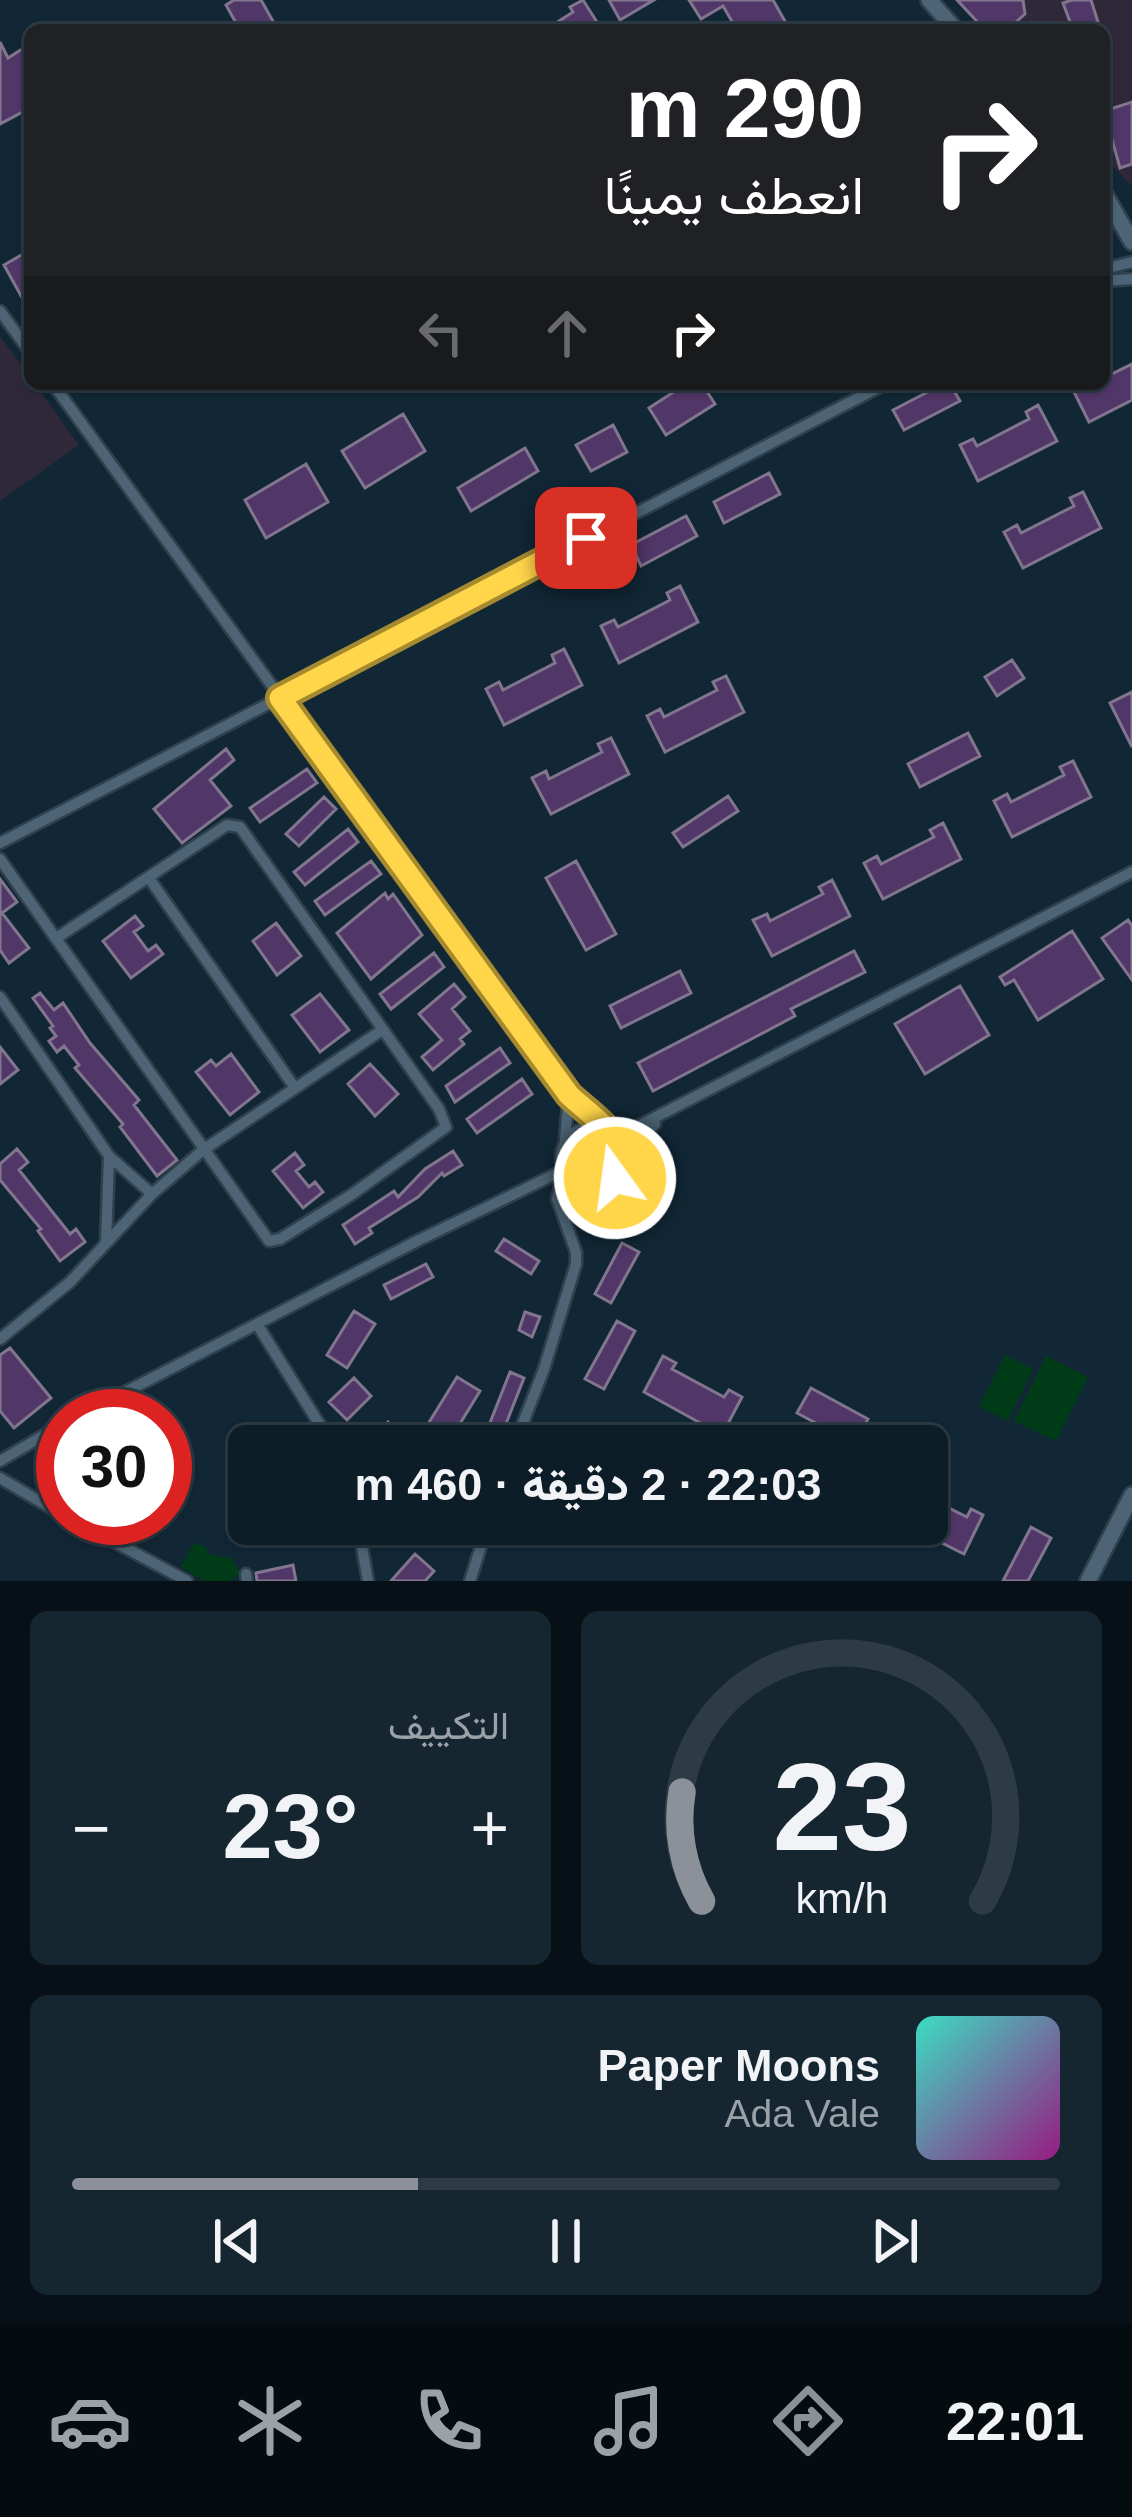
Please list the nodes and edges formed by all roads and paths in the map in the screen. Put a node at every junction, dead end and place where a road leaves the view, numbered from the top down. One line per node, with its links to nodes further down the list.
1 (928, 0): 2 (main road)
2 (950, 24)
3 (1110, 203): 4 (main road)
4 (1132, 242)
5 (0, 310): 6 (street)
6 (24, 344)
7 (57, 390): 9 (street)
8 (873, 390): 9 (street)
9 (280, 698): 10 (street); 18 (street)
10 (0, 843)
11 (0, 859): 14 (street)
12 (1132, 872): 19 (street)
13 (149, 878): 14 (street); 16 (street); 17 (street)
14 (58, 937): 22 (street)
15 (0, 998): 24 (street)
16 (382, 1030): 17 (street); 22 (street)
17 (295, 1088): 22 (street)
18 (569, 1095): 20 (street); 21 (street)
19 (662, 1118): 20 (street); 23 (street)
20 (612, 1135): 21 (street); 23 (street)
21 (563, 1148): 25 (street)
22 (203, 1150): 27 (street)
23 (622, 1154): 26 (street)
24 (109, 1156): 27 (street); 29 (street)
25 (564, 1170): 26 (street); 28 (street); 30 (street)
26 (578, 1186): 28 (street)
27 (152, 1193): 29 (street)
28 (562, 1214): 34 (street)
29 (106, 1243): 31 (street)
30 (257, 1324): 32 (street); 33 (street)
31 (0, 1339)
32 (131, 1389)
33 (321, 1425)
34 (522, 1425)
35 (36, 1440): 36 (street)
36 (0, 1462)
37 (0, 1478): 39 (street)
38 (1131, 1498): 46 (main road)
39 (36, 1499)
40 (120, 1545): 43 (street)
41 (362, 1545): 44 (street)
42 (481, 1545): 45 (street)
43 (187, 1581)
44 (368, 1581)
45 (470, 1581)
46 (1088, 1581)

